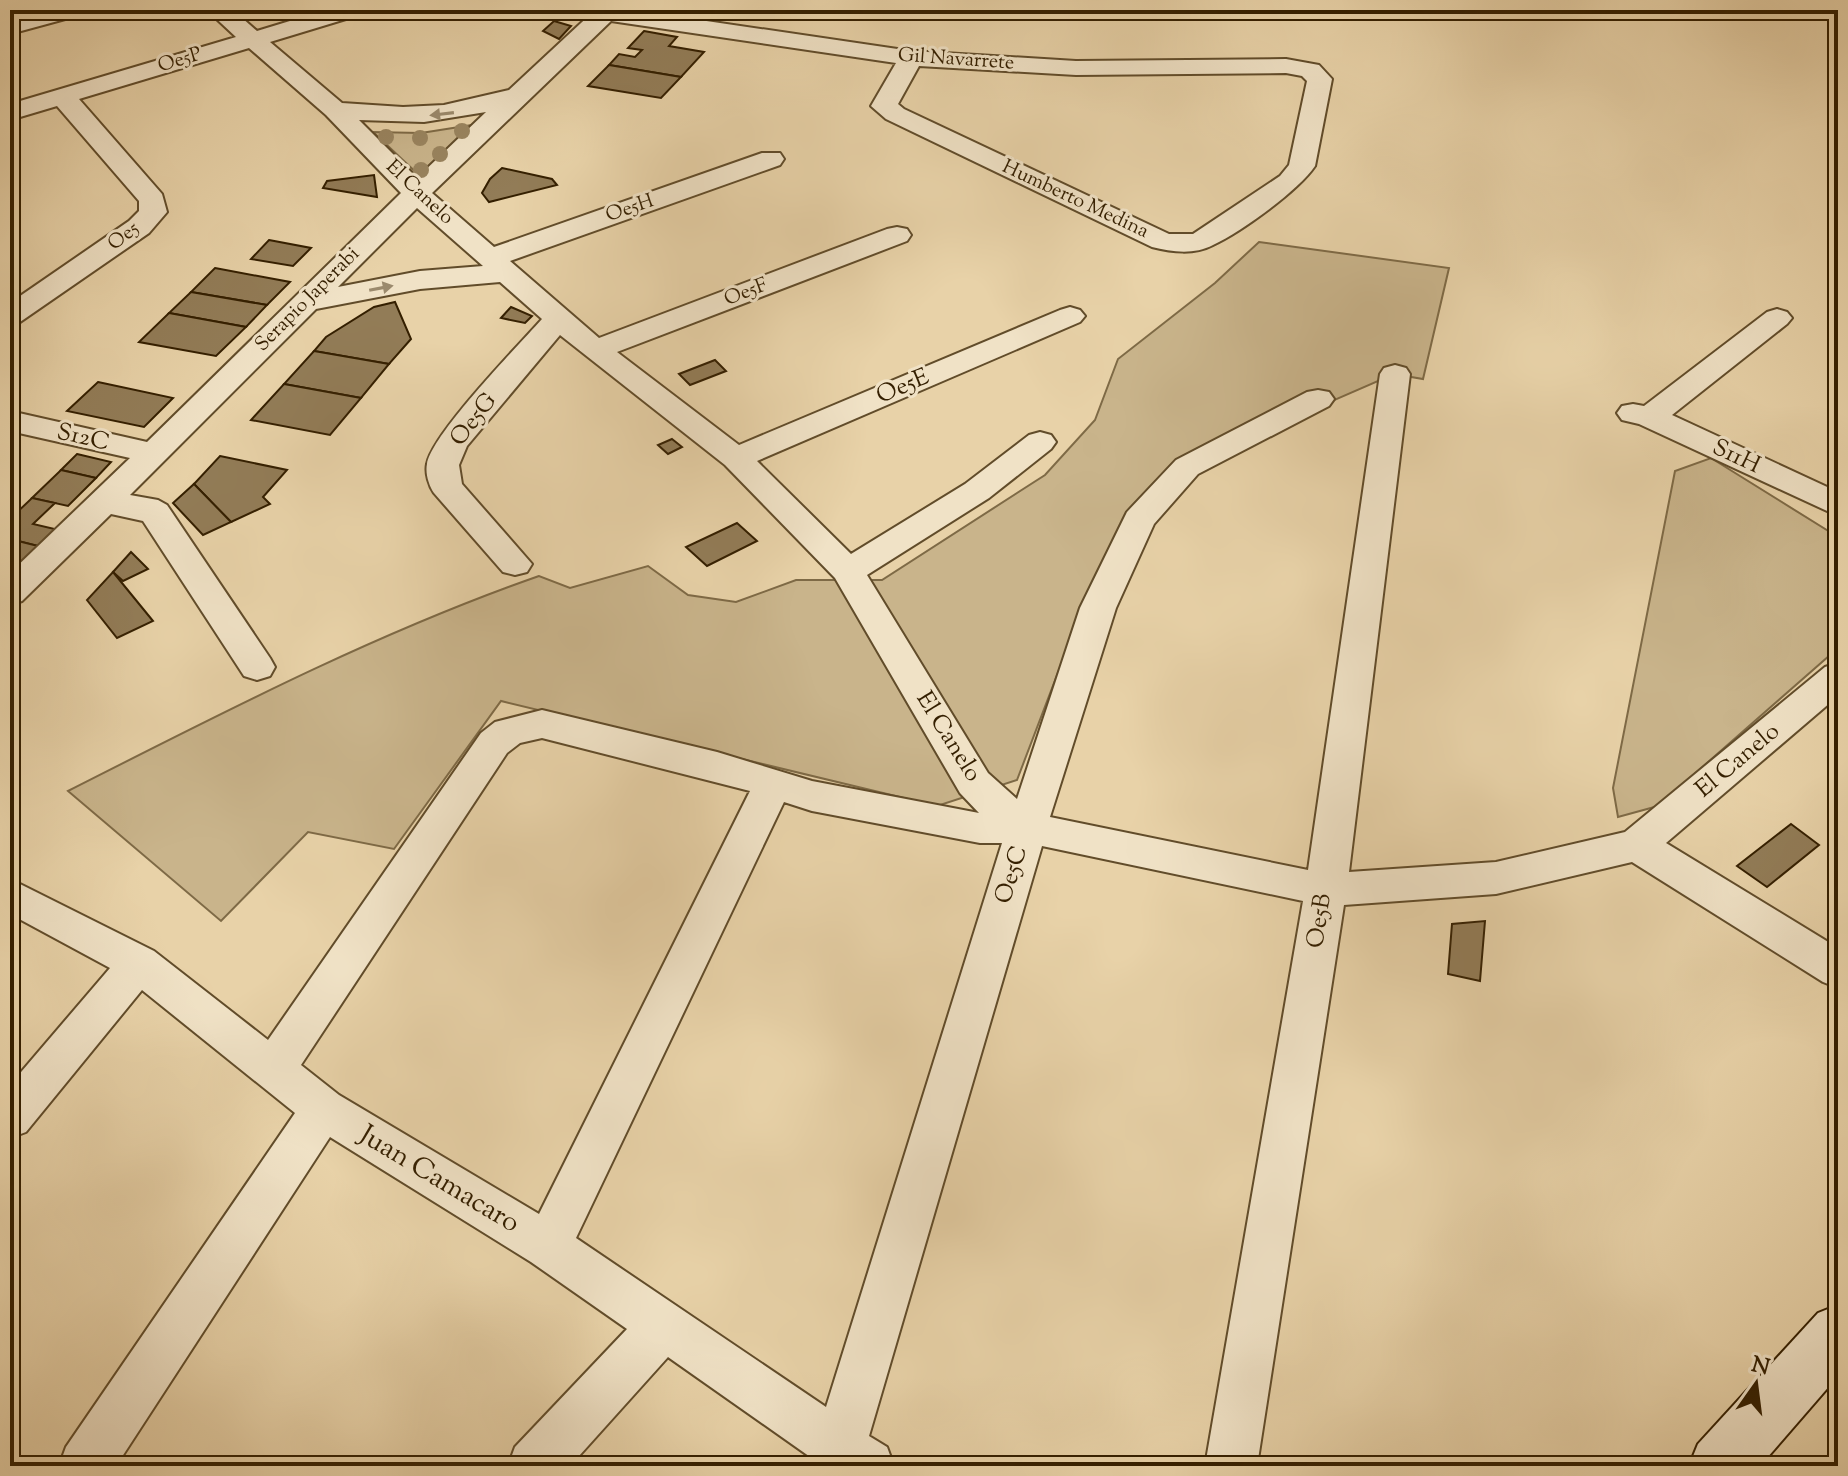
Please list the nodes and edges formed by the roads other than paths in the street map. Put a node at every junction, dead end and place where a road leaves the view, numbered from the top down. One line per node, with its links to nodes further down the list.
1 (72, 10): 5 (street)
2 (219, 10): 6 (street, El Canelo)
3 (351, 10): 6 (street, Oe5P)
4 (607, 12): 7 (street, Gil Navarrete); 9 (street, Serapio Japerabi)
5 (10, 27)
6 (253, 40): 10 (street, Oe5P); 11 (street, El Canelo)
7 (911, 58): 8 (street, Gil Navarrete); 8 (street, Humberto Medina)
8 (1310, 70)
9 (518, 95): 11 (street, one-way to 11); 14 (street, Serapio Japerabi)
10 (63, 97): 12 (street, Oe5P); 18 (street, Oe5)
11 (335, 110): 14 (street, El Canelo)
12 (10, 112)
13 (771, 159): 16 (street, Oe5H)
14 (417, 194): 16 (street, El Canelo); 17 (street, Serapio Japerabi)
15 (897, 235): 22 (street, Oe5F)
16 (498, 266): 17 (street, one-way to 16); 20 (street, El Canelo)
17 (305, 302): 27 (street, Serapio Japerabi)
18 (10, 316)
19 (1070, 316): 28 (street, Oe5E)
20 (558, 318): 22 (street, El Canelo); 31 (street, Oe5G)
21 (1777, 318): 30 (street, S11H)
22 (595, 350): 28 (street, El Canelo)
23 (1395, 374): 39 (street, Oe5B)
24 (1318, 399): 37 (street, Oe5C)
25 (10, 421): 27 (street, S12C)
26 (1040, 442): 32 (street)
27 (156, 454): 29 (street, Serapio Japerabi)
28 (736, 458): 32 (street, El Canelo)
29 (105, 503): 33 (street, Serapio Japerabi); 34 (street)
30 (1838, 505)
31 (515, 564)
32 (848, 571): 37 (street, El Canelo)
33 (10, 593)
34 (257, 667)
35 (1838, 676): 38 (street, El Canelo)
36 (772, 785): 37 (street); 43 (street); 46 (street)
37 (1027, 828): 39 (street, El Canelo); 49 (street, Oe5C)
38 (1637, 845): 39 (street, El Canelo); 42 (street)
39 (1326, 890): 52 (street, Oe5B)
40 (10, 895): 41 (street, Juan Camacaro)
41 (139, 963): 43 (street, Juan Camacaro); 45 (street)
42 (1838, 970)
43 (273, 1069): 44 (street, Juan Camacaro)
44 (323, 1109): 46 (street, Juan Camacaro); 50 (street)
45 (10, 1118)
46 (548, 1246): 47 (street, Juan Camacaro)
47 (664, 1325): 49 (street, Juan Camacaro); 51 (street)
48 (1838, 1333): 53 (street)
49 (854, 1456)
50 (85, 1466)
51 (534, 1466)
52 (1231, 1466)
53 (1720, 1466)

